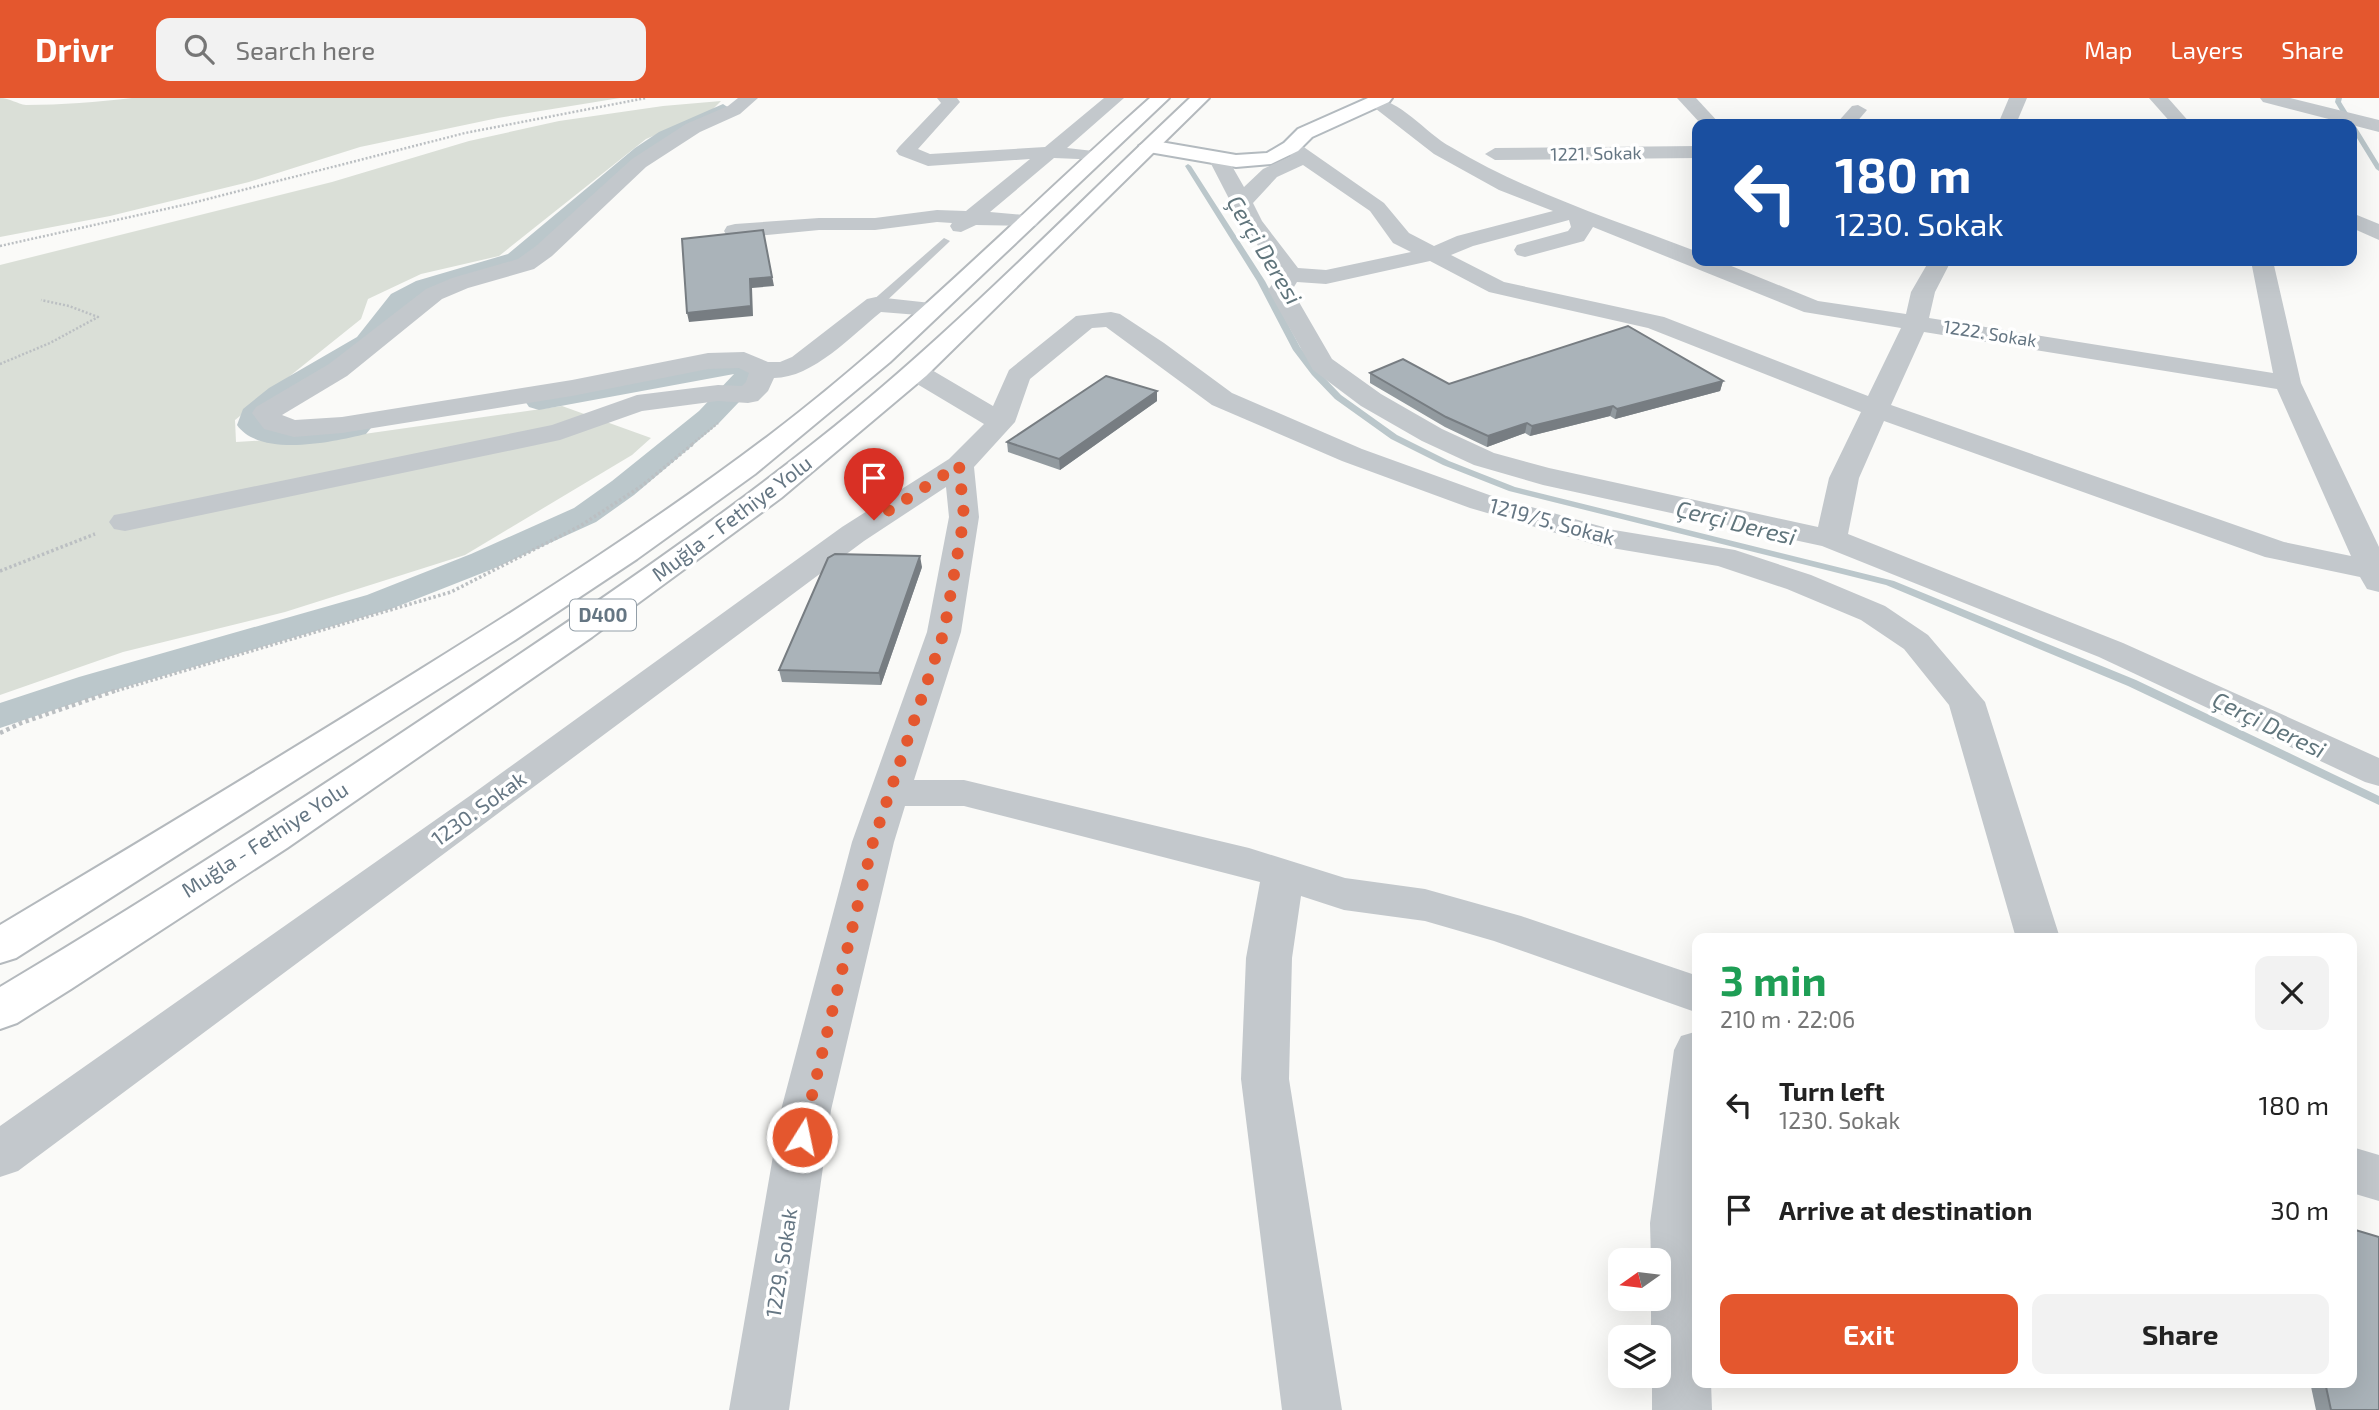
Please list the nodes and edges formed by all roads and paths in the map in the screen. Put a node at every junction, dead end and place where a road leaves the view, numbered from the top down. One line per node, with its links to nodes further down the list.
1 (646, 98): 35 (path)
2 (748, 98): 48 (street)
3 (946, 98): 19 (street)
4 (1115, 98): 19 (street)
5 (1160, 98): 23 (main road, Muğla - Fethiye Yolu / D400)
6 (1200, 98): 18 (main road, Muğla - Fethiye Yolu / D400)
7 (1686, 98): 12 (street)
8 (2018, 98): 13 (street)
9 (2158, 98): 14 (street)
10 (2269, 98): 15 (street)
11 (1380, 99): 20 (main road); 26 (street, 1222. Sokak)
12 (1706, 119)
13 (2009, 119)
14 (2177, 119)
15 (2352, 119)
16 (2357, 120): 17 (street)
17 (2379, 126)
18 (1149, 146): 24 (main road); 49 (main road, Muğla - Fethiye Yolu / D400)
19 (1049, 152): 23 (street); 28 (street)
20 (1299, 152): 24 (main road); 25 (street); 37 (street)
21 (1692, 152): 22 (street, 1221. Sokak)
22 (1495, 155)
23 (1095, 156): 29 (main road, Muğla - Fethiye Yolu / D400)
24 (1218, 158): 25 (street)
25 (1242, 202): 42 (street)
26 (1551, 204): 27 (street, 1222. Sokak); 31 (street)
27 (1576, 212): 36 (street); 37 (street); 38 (street, 1222. Sokak)
28 (971, 218): 29 (street); 32 (street); 34 (street)
29 (1028, 221): 45 (main road, Muğla - Fethiye Yolu / D400)
30 (2357, 222): 33 (street)
31 (1473, 226)
32 (735, 231)
33 (2379, 233)
34 (944, 241): 44 (lane)
35 (0, 246)
36 (1525, 250)
37 (1433, 254): 42 (street); 52 (street)
38 (1692, 258)
39 (1713, 266): 46 (street, 1222. Sokak)
40 (1937, 266): 46 (street)
41 (2263, 266): 50 (street)
42 (1291, 275): 56 (street)
43 (41, 300): 47 (path)
44 (876, 304): 45 (street); 48 (street)
45 (931, 309): 64 (main road, Muğla - Fethiye Yolu / D400)
46 (1916, 322): 50 (street, 1222. Sokak); 52 (street)
47 (0, 364)
48 (763, 370): 51 (street)
49 (916, 372): 53 (street); 66 (main road, Muğla - Fethiye Yolu / D400)
50 (2288, 383): 58 (street)
51 (748, 395): 55 (street); 59 (path)
52 (1874, 408): 56 (street); 58 (street)
53 (1002, 422): 54 (street, 1219/5. Sokak); 63 (street, 1219/5. Sokak)
54 (959, 465): 61 (street, 1229. Sokak); 68 (street, 1230. Sokak)
55 (125, 522): 57 (path)
56 (1831, 539): 60 (street)
57 (0, 571)
58 (2377, 576)
59 (0, 733)
60 (2379, 773)
61 (890, 793): 62 (street); 71 (street, 1229. Sokak)
62 (1283, 874): 65 (street); 72 (street)
63 (2037, 933)
64 (0, 946)
65 (1692, 993)
66 (0, 1010)
67 (1692, 1099): 73 (street)
68 (0, 1155)
69 (2357, 1171): 70 (street)
70 (2379, 1178)
71 (759, 1410)
72 (1312, 1410)
73 (1682, 1410)

